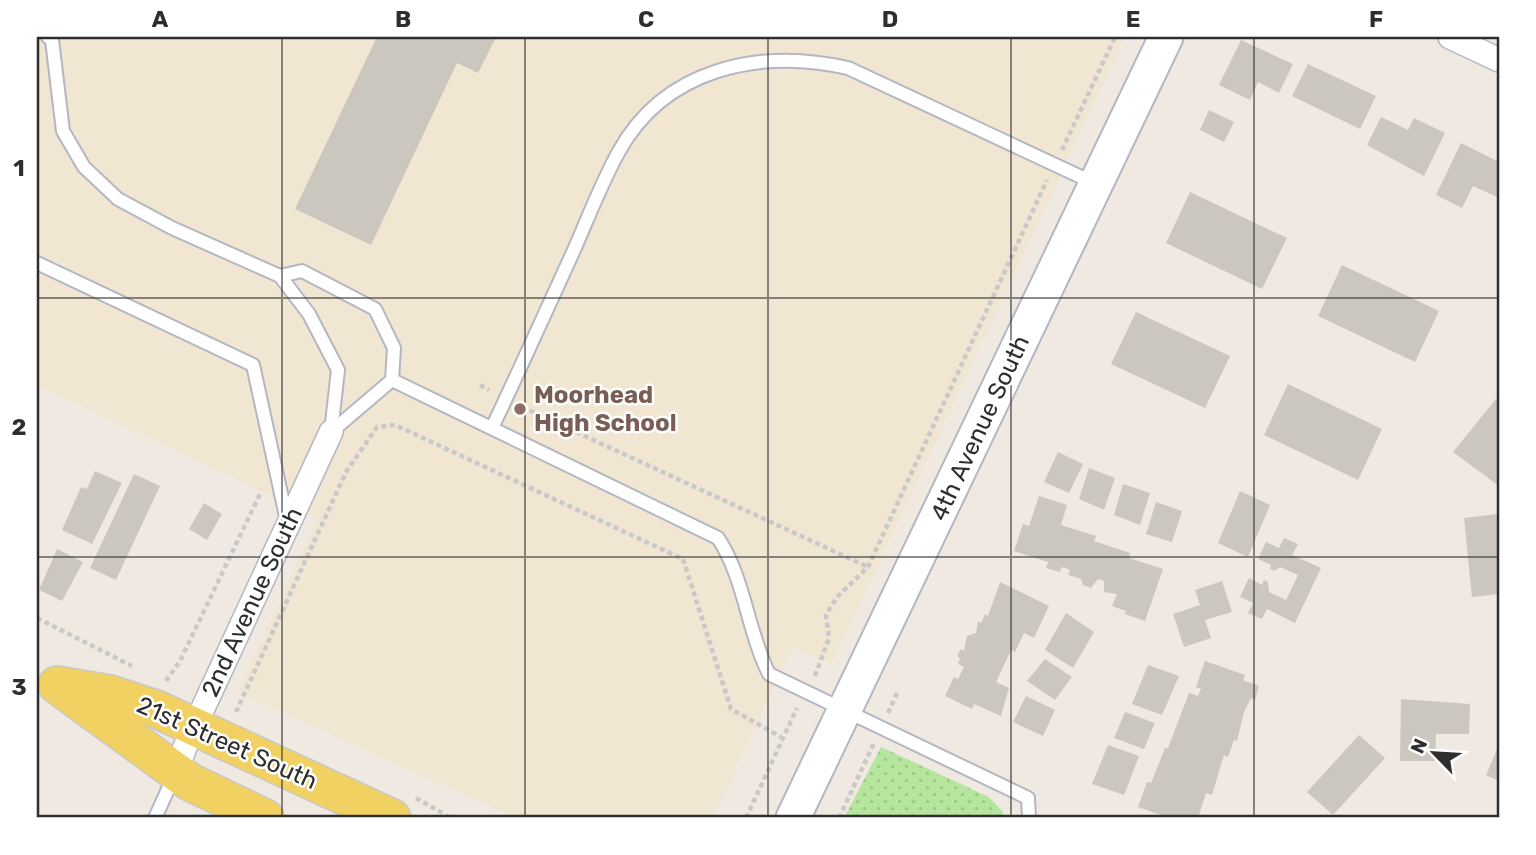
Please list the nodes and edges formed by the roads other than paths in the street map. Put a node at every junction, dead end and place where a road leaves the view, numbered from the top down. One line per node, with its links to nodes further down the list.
1 (48, 37): 7 (lane)
2 (1166, 37): 5 (street, 4th Avenue South)
3 (1450, 37): 4 (street)
4 (1499, 60)
5 (1096, 184): 9 (lane); 13 (street, 4th Avenue South)
6 (37, 263): 11 (lane)
7 (279, 276): 8 (lane); 10 (lane)
8 (392, 380): 9 (lane); 10 (lane)
9 (492, 428): 13 (lane)
10 (331, 432): 11 (street, 2nd Avenue South)
11 (288, 525): 14 (street, 2nd Avenue South)
12 (47, 678): 14 (main road, 21st Street South); 15 (main road, 21st Street South)
13 (845, 710): 19 (street, 4th Avenue South); 20 (lane)
14 (194, 726): 15 (street, 2nd Avenue South); 18 (main road, 21st Street South)
15 (176, 773): 16 (lane); 17 (main road, 21st Street South)
16 (155, 818)
17 (265, 818)
18 (392, 818)
19 (793, 818)
20 (1028, 818)

